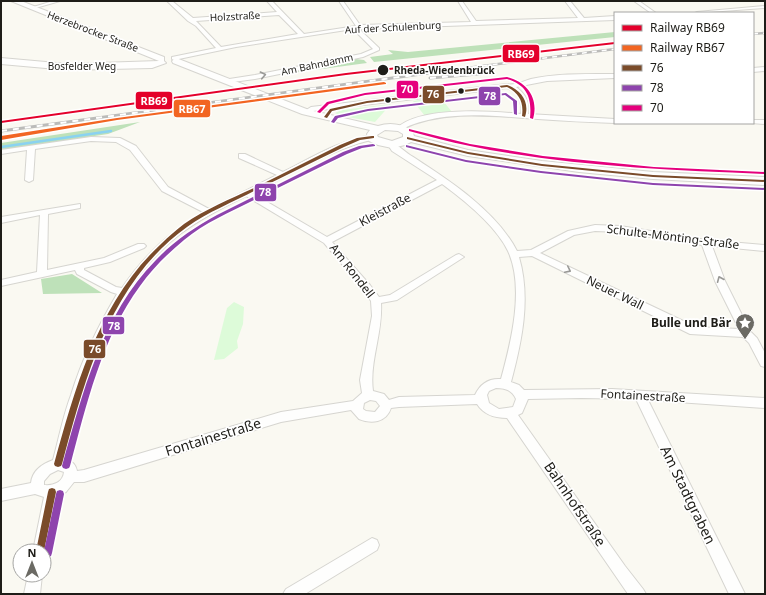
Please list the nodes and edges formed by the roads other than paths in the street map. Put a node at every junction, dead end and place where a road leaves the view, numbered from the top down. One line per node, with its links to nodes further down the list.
1 (14, 1): 10 (main road, Herzebrocker Straße)
2 (58, 1): 10 (street)
3 (169, 1): 16 (street, Holzstraße)
4 (269, 1): 13 (street)
5 (341, 1): 18 (street)
6 (460, 1): 17 (street)
7 (567, 1): 15 (street)
8 (636, 1): 11 (street)
9 (765, 7): 12 (street)
10 (32, 8): 21 (main road, Herzebrocker Straße)
11 (652, 12)
12 (708, 12)
13 (280, 13): 16 (street, Holzstraße); 19 (street)
14 (614, 18): 15 (street, Auf der Schulenburg)
15 (582, 19): 17 (street, Auf der Schulenburg)
16 (190, 20): 20 (street, Holzstraße)
17 (474, 23): 18 (street, Auf der Schulenburg)
18 (356, 27): 19 (street, Auf der Schulenburg); 26 (street, Am Bahndamm, one-way to 18)
19 (302, 35): 20 (street, Auf der Schulenburg)
20 (219, 48): 21 (street, Auf der Schulenburg)
21 (169, 60): 22 (main road, Bosfelder Weg); 26 (main road, Herzebrocker Straße)
22 (1, 61)
23 (765, 69): 24 (street)
24 (754, 70)
25 (614, 76): 27 (street)
26 (224, 81): 29 (main road, Herzebrocker Straße)
27 (512, 87): 28 (street); 30 (street)
28 (367, 102): 29 (street); 31 (street)
29 (306, 112): 31 (main road, Herzebrocker Straße)
30 (524, 116): 32 (street); 35 (street)
31 (326, 117): 36 (main road, Herzebrocker Straße)
32 (614, 121)
33 (754, 122): 34 (street)
34 (765, 122)
35 (400, 128): 36 (main road); 37 (main road)
36 (375, 133): 38 (main road); 42 (street)
37 (409, 138): 38 (main road); 45 (main road)
38 (392, 145): 44 (street)
39 (31, 148): 40 (street); 43 (street); 49 (street)
40 (1, 152)
41 (242, 156): 42 (street)
42 (283, 175): 46 (street)
43 (29, 180)
44 (443, 180): 51 (street, Kleistraße); 56 (street)
45 (765, 181)
46 (246, 193): 49 (street); 51 (street, Am Rondell)
47 (77, 206): 48 (street)
48 (44, 212): 50 (street); 59 (street)
49 (209, 212): 61 (street)
50 (1, 220)
51 (328, 241): 62 (street, Am Rondell)
52 (706, 243): 54 (street, Schulte-Mönting-Straße); 55 (street, Schulte-Mönting-Straße); 63 (street, one-way to 52)
53 (141, 246): 58 (street)
54 (765, 248)
55 (533, 253): 56 (street, Schulte-Mönting-Straße); 63 (street, Neuer Wall, one-way to 63)
56 (514, 254): 65 (street)
57 (459, 257): 62 (street)
58 (79, 268): 59 (street); 61 (street)
59 (42, 275): 60 (street)
60 (1, 283)
61 (124, 291): 74 (street)
62 (376, 301): 68 (street, Am Rondell)
63 (746, 333): 64 (street)
64 (765, 363)
65 (505, 384): 66 (street); 69 (street)
66 (521, 395): 67 (street, Fontainestraße); 73 (street)
67 (640, 395): 70 (street, Fontainestraße); 85 (street, Am Stadtgraben)
68 (368, 396): 71 (street); 72 (street)
69 (480, 399): 72 (street); 73 (street)
70 (765, 403)
71 (356, 405): 72 (street); 75 (street, Fontainestraße)
72 (386, 405)
73 (511, 414): 84 (street, Bahnhofstraße)
74 (58, 464): 75 (street); 76 (street)
75 (71, 477): 77 (street)
76 (37, 487): 77 (street); 78 (street)
77 (52, 492): 79 (street)
78 (1, 496)
79 (42, 543)
80 (372, 545): 83 (street)
81 (34, 583): 82 (street)
82 (32, 594)
83 (291, 594)
84 (638, 594)
85 (737, 594)

